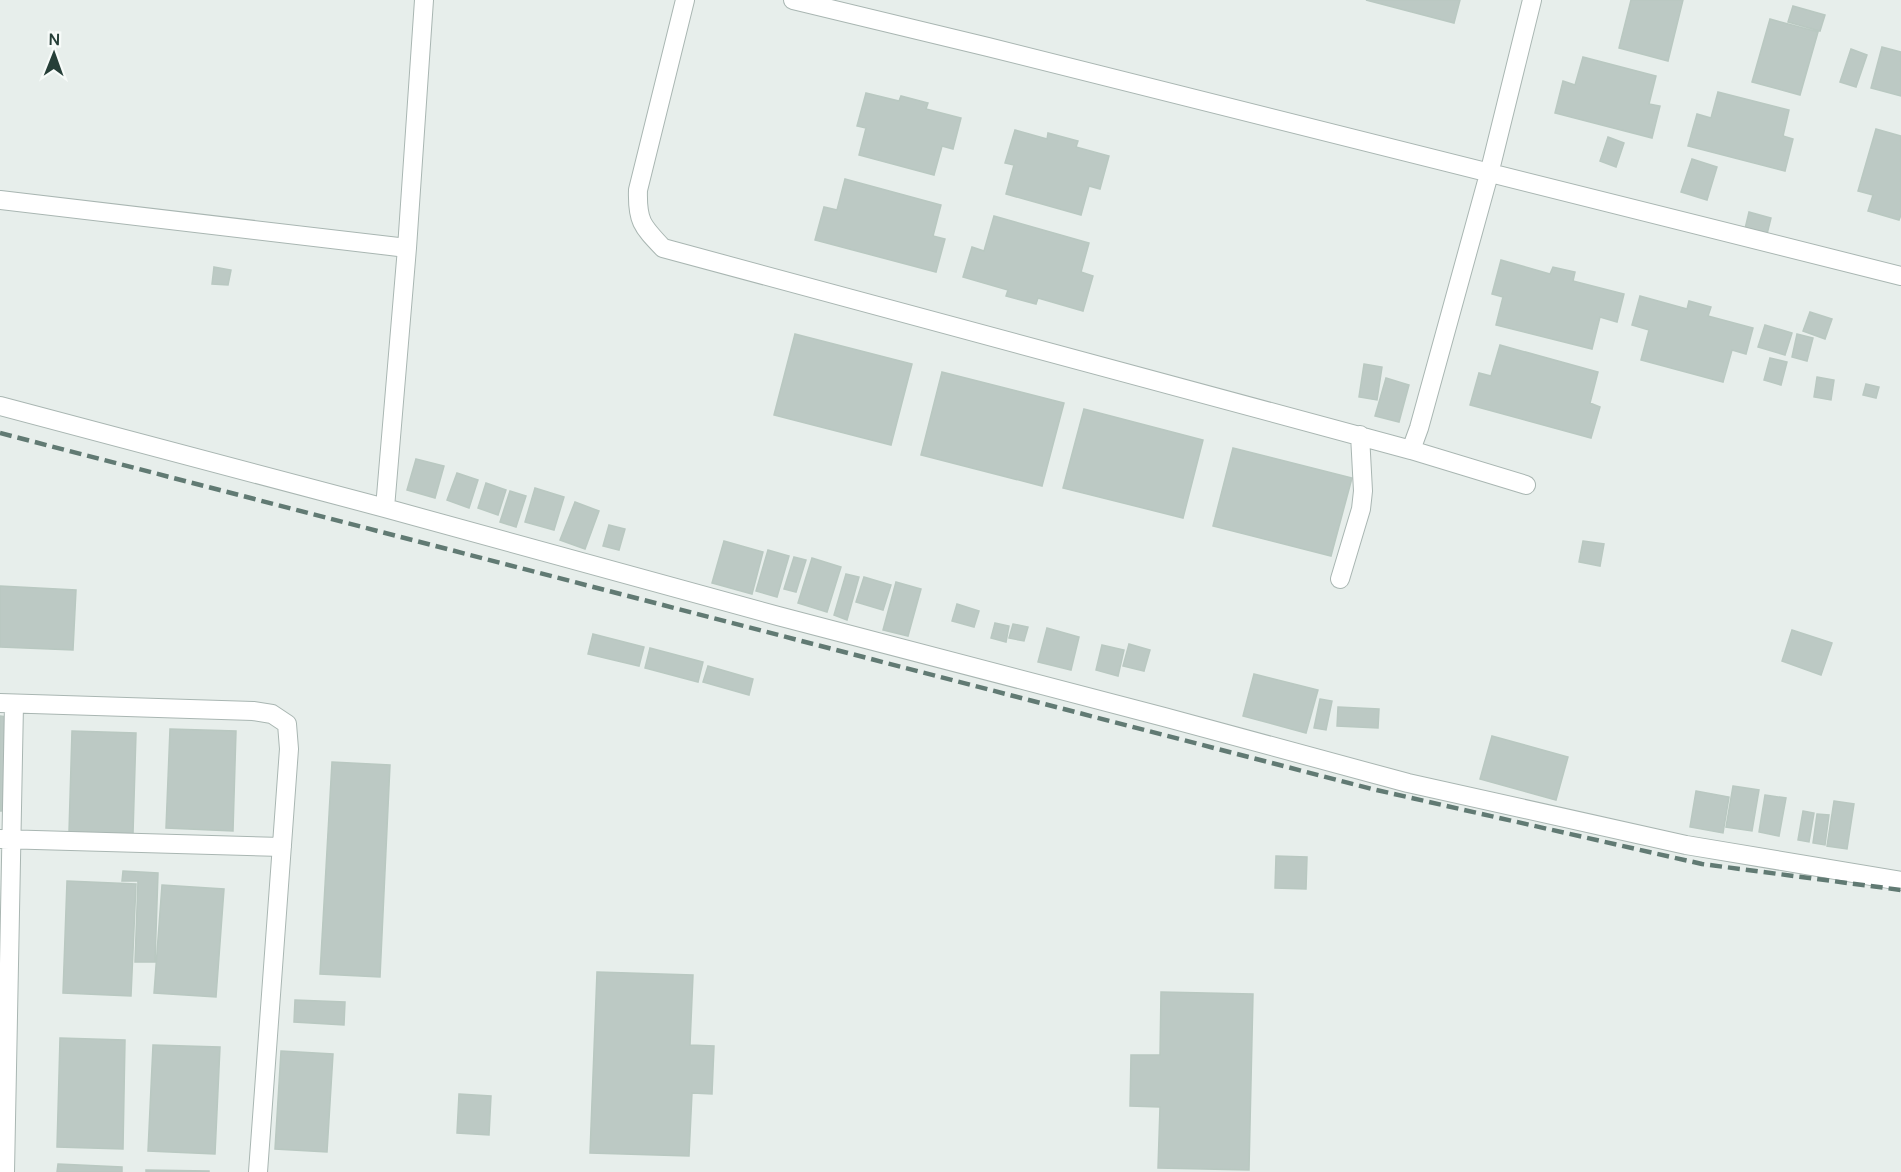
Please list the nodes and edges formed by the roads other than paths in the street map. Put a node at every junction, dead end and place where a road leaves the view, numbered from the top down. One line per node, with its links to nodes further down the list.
1 (424, 0): 8 (street)
2 (685, 0): 11 (street)
3 (793, 0): 5 (street)
4 (1532, 0): 6 (street)
5 (839, 5): 6 (street)
6 (1489, 174): 9 (street); 12 (street)
7 (0, 200): 8 (street)
8 (406, 248): 14 (street)
9 (1901, 276)
10 (0, 406): 14 (street)
11 (1360, 435): 12 (street); 15 (street)
12 (1411, 450): 13 (street)
13 (1526, 485)
14 (385, 508): 19 (street)
15 (1340, 579)
16 (7, 703): 17 (street); 18 (street)
17 (5, 839): 18 (street); 20 (street)
18 (282, 847): 21 (street)
19 (1901, 881)
20 (4, 1172)
21 (258, 1172)

